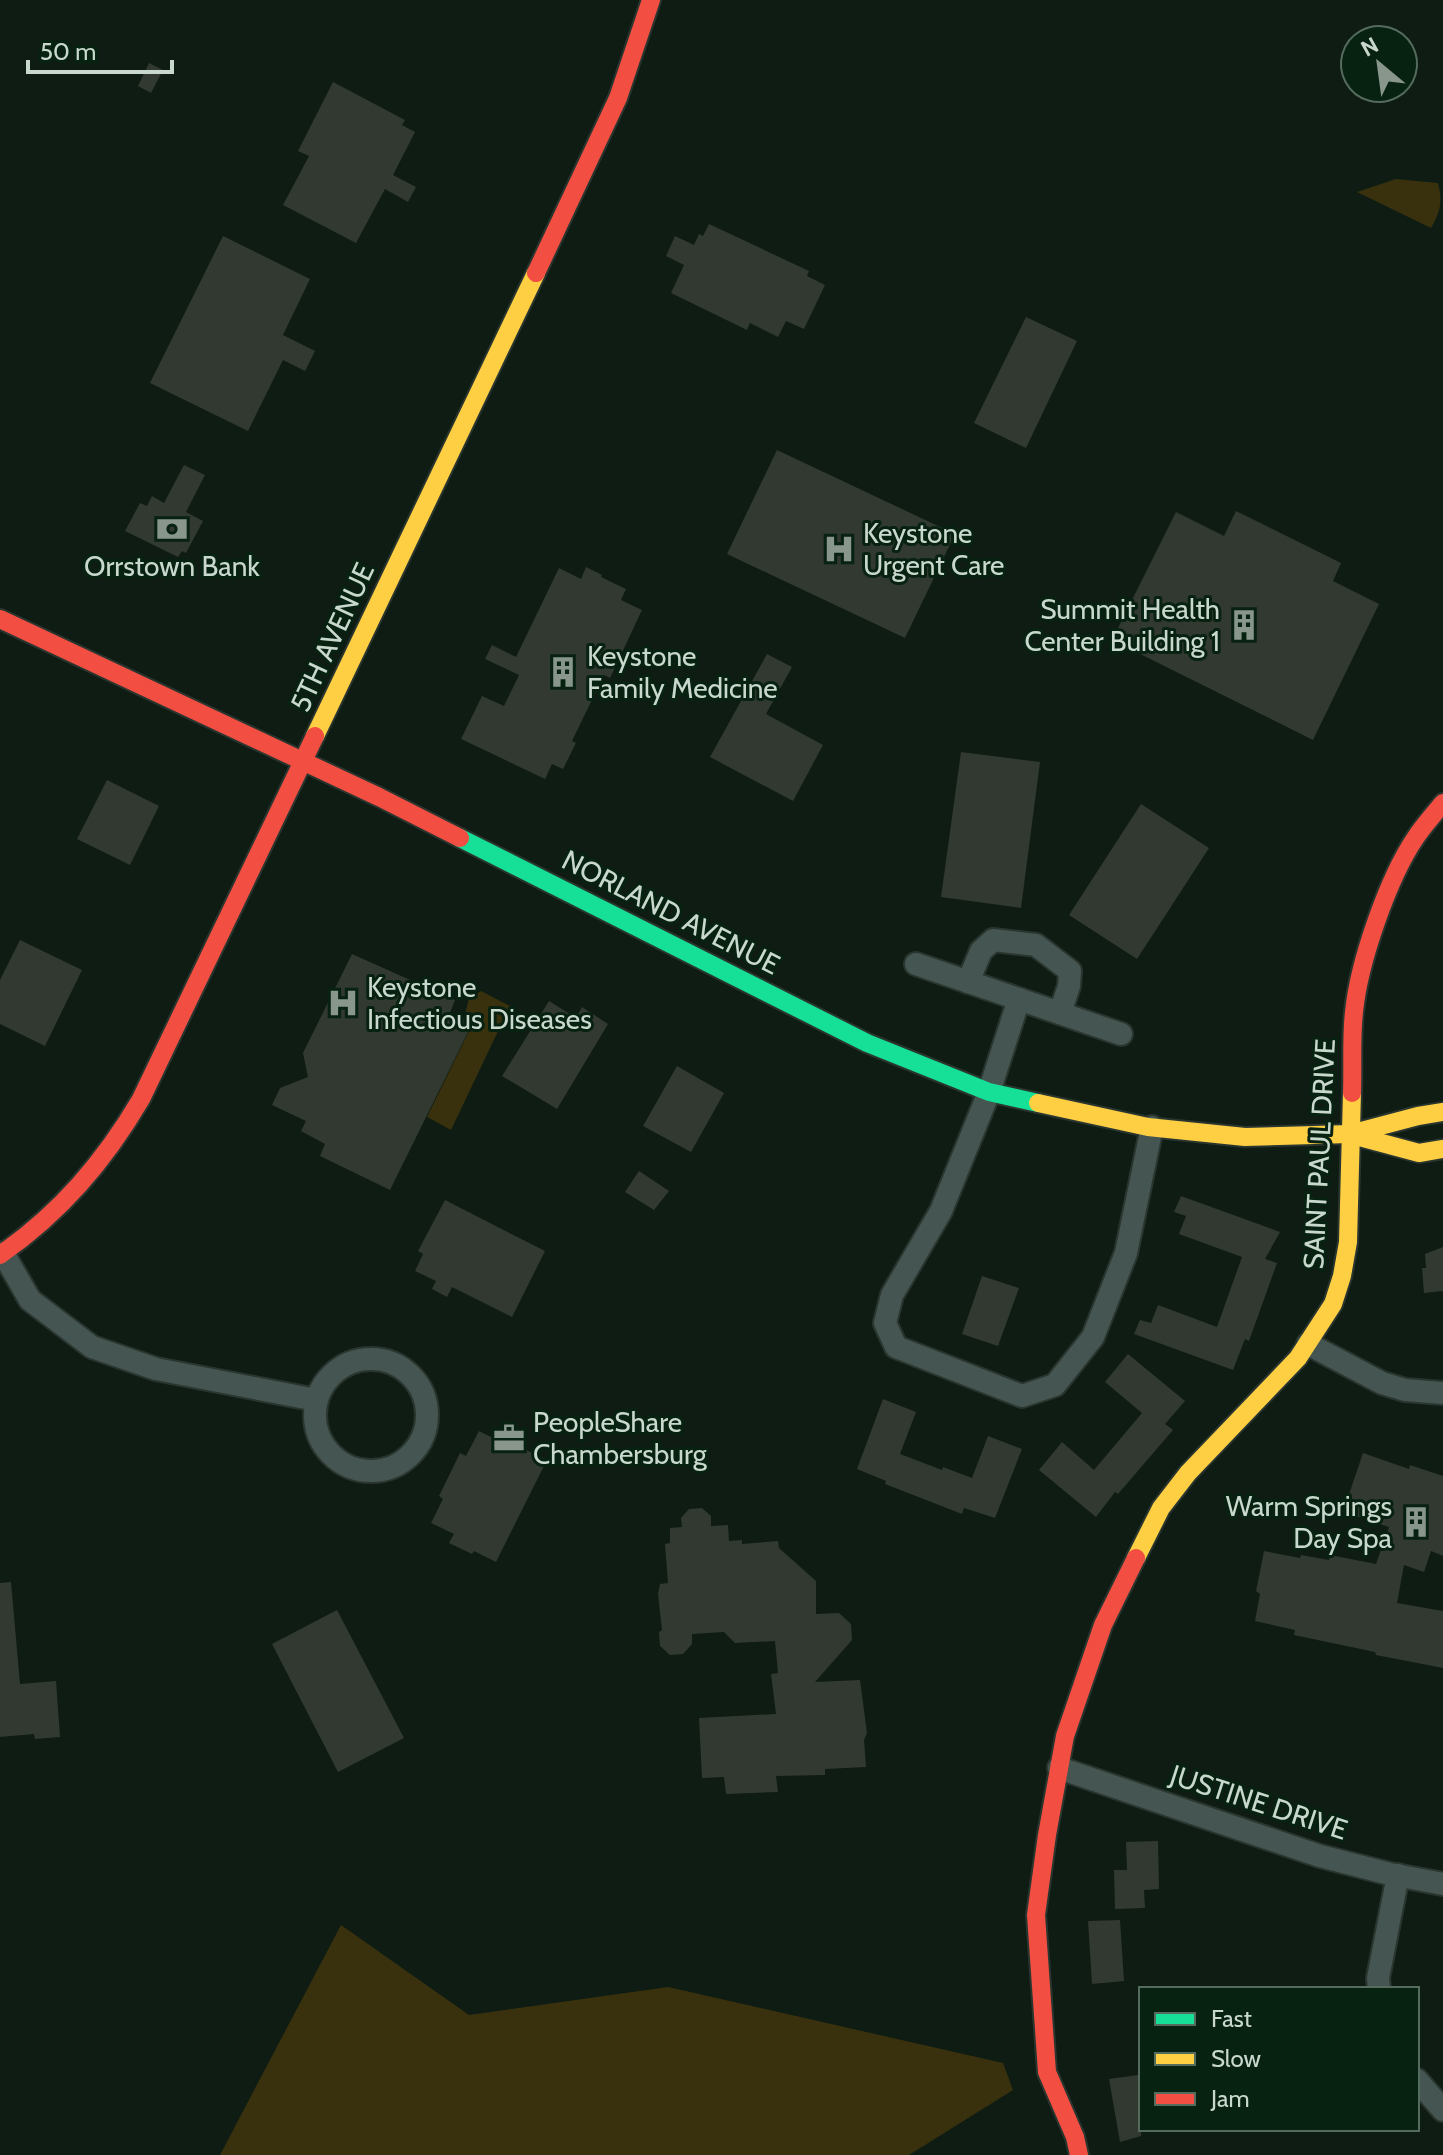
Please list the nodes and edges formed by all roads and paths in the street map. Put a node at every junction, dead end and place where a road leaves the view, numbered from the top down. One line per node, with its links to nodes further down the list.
1 (651, 0): 3 (street, 5TH AVENUE)
2 (0, 619): 3 (street, NORLAND AVENUE)
3 (304, 763): 10 (street, NORLAND AVENUE); 15 (street, 5TH AVENUE)
4 (1443, 803): 13 (street, SAINT PAUL DRIVE)
5 (916, 964): 6 (street)
6 (968, 982): 7 (street); 8 (street)
7 (1019, 999): 8 (street); 10 (street)
8 (1060, 1013): 9 (street)
9 (1121, 1034)
10 (989, 1092): 12 (street, NORLAND AVENUE); 12 (street)
11 (1443, 1112): 13 (street, NORLAND AVENUE)
12 (1152, 1127): 13 (street, NORLAND AVENUE)
13 (1350, 1134): 14 (street, NORLAND AVENUE); 16 (street, SAINT PAUL DRIVE)
14 (1443, 1149)
15 (2, 1254): 18 (street)
16 (1308, 1344): 17 (street); 19 (street, SAINT PAUL DRIVE)
17 (1443, 1393)
18 (316, 1400): 18 (street)
19 (1059, 1768): 20 (street, JUSTINE DRIVE); 25 (street, SAINT PAUL DRIVE)
20 (1398, 1875): 21 (street, JUSTINE DRIVE); 22 (street)
21 (1443, 1884)
22 (1379, 1987)
23 (1419, 2082): 24 (street)
24 (1443, 2110)
25 (1079, 2155)

